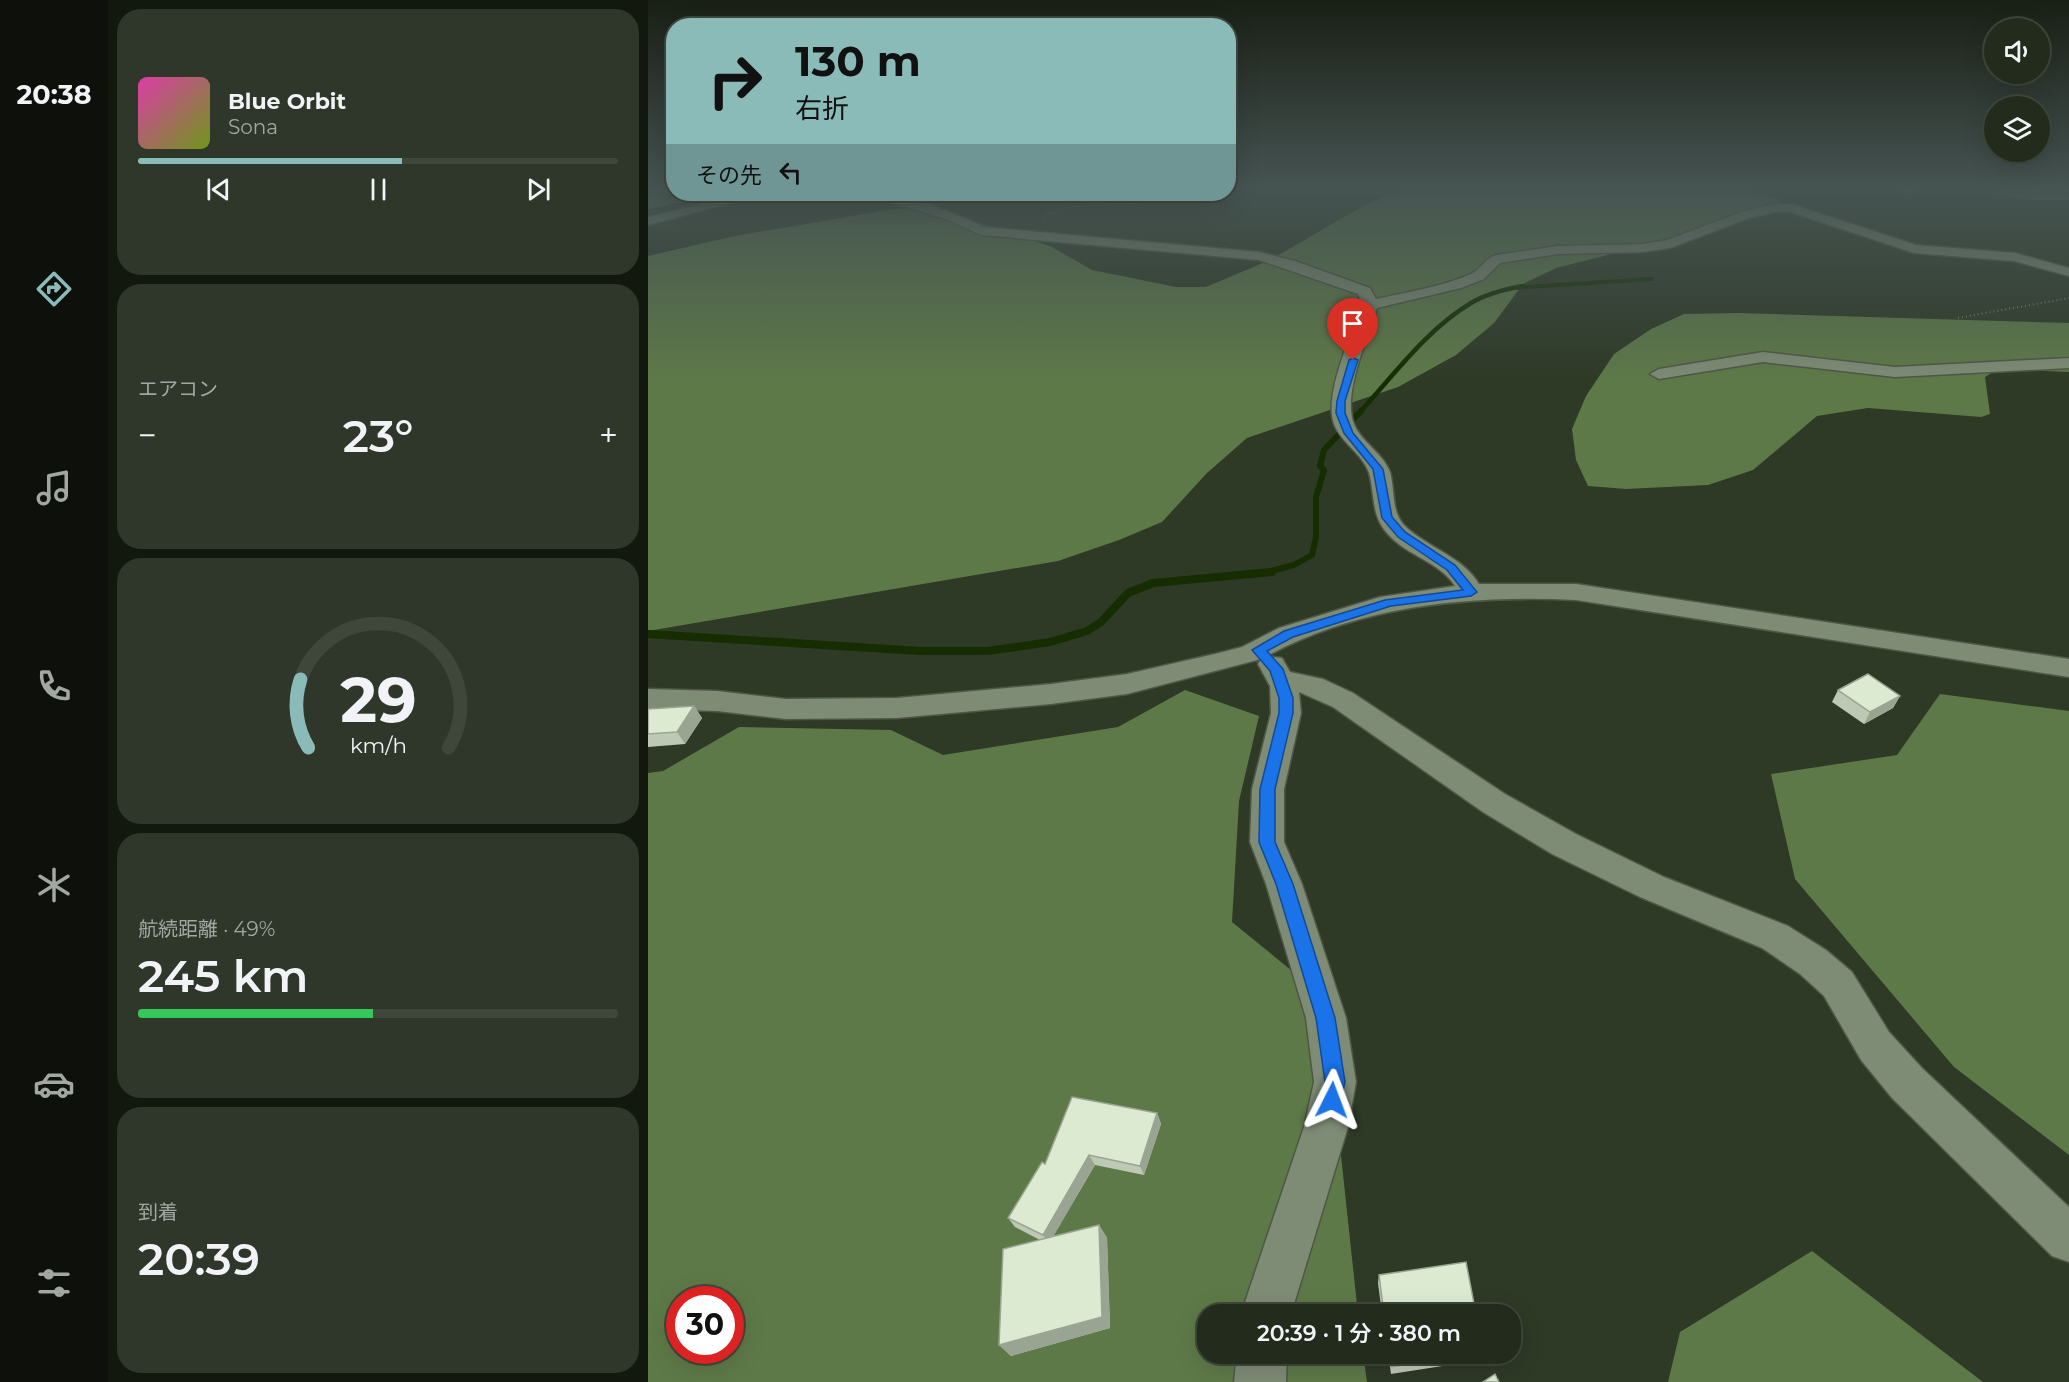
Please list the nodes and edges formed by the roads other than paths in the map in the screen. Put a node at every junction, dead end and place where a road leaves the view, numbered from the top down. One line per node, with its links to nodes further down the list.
1 (1231, 253): 5 (street)
2 (1528, 253): 5 (street)
3 (1971, 253): 4 (street)
4 (2069, 272)
5 (1370, 305): 9 (street)
6 (2069, 355): 7 (street)
7 (2069, 363): 8 (street)
8 (1659, 374)
9 (1471, 592): 10 (street); 11 (street)
10 (1258, 650): 12 (street); 13 (street)
11 (2069, 668)
12 (1281, 680): 14 (street); 15 (street)
13 (648, 699)
14 (2069, 1239)
15 (1269, 1304)
16 (1261, 1364): 17 (street)
17 (1260, 1382)

